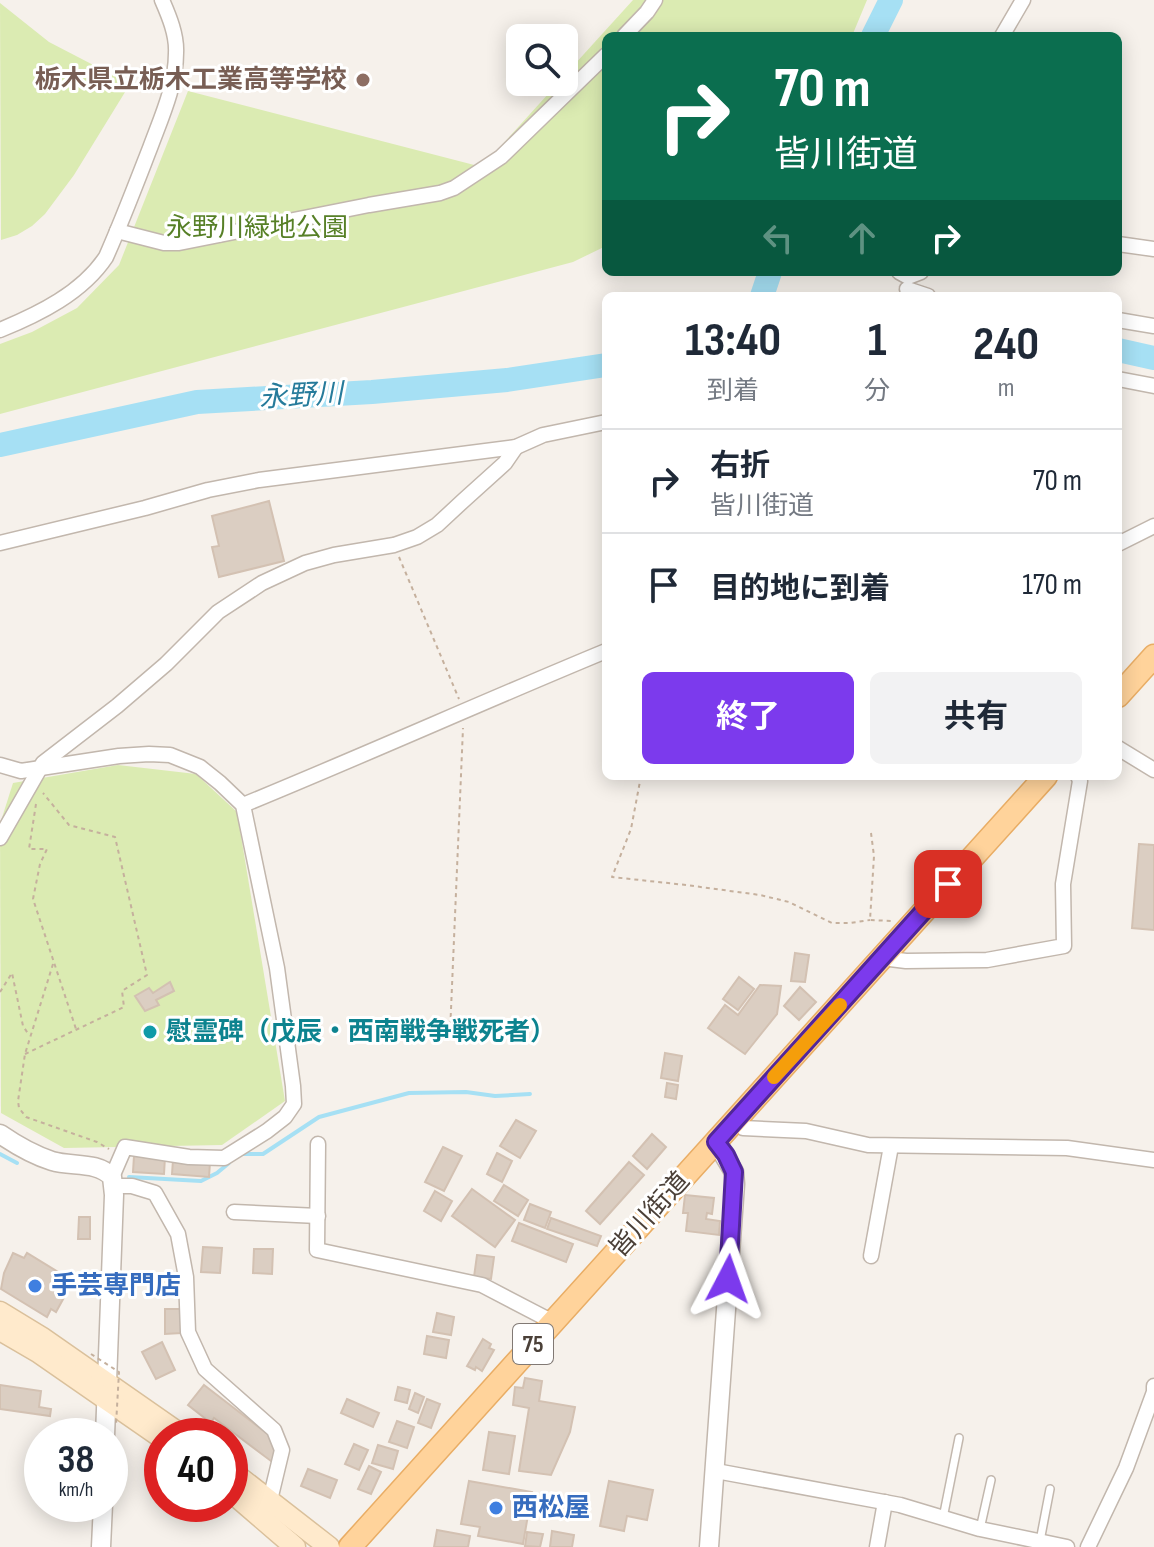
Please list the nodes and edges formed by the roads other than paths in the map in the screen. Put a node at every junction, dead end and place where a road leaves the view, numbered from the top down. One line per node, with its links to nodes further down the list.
1 (162, 0): 7 (street)
2 (655, 0): 4 (street)
3 (1023, 0): 5 (street)
4 (628, 32)
5 (1004, 32)
6 (602, 59): 7 (street)
7 (117, 231): 12 (street)
8 (1122, 245): 9 (street)
9 (1154, 249)
10 (1122, 321): 11 (street)
11 (1154, 326)
12 (0, 330)
13 (1122, 380): 14 (street)
14 (1154, 386)
15 (602, 423): 16 (street)
16 (516, 447): 19 (street); 25 (street)
17 (1154, 526): 18 (street)
18 (1122, 542)
19 (0, 543)
20 (602, 653): 29 (street)
21 (1154, 656): 22 (main road)
22 (1122, 692)
23 (1122, 750): 26 (street)
24 (0, 765): 25 (street)
25 (38, 770): 29 (street); 30 (street)
26 (1154, 770)
27 (1042, 780): 31 (main road, 皆川街道 / 75)
28 (1080, 780): 31 (street)
29 (243, 805): 38 (street)
30 (0, 838)
31 (882, 958): 32 (main road, 皆川街道 / 75)
32 (736, 1120): 34 (main road, 皆川街道 / 75); 36 (street)
33 (0, 1134): 38 (street)
34 (716, 1142): 43 (main road, 皆川街道 / 75); 52 (street)
35 (318, 1144): 40 (street)
36 (891, 1146): 37 (street); 41 (street)
37 (1154, 1160)
38 (113, 1182): 46 (street); 56 (street)
39 (234, 1212): 40 (street)
40 (318, 1216): 43 (street)
41 (871, 1256)
42 (0, 1312): 46 (main road)
43 (553, 1322): 66 (main road, 皆川街道 / 75)
44 (0, 1330): 46 (main road)
45 (1154, 1386): 47 (street)
46 (107, 1391): 48 (street); 49 (main road); 50 (main road)
47 (1150, 1411): 70 (street)
48 (110, 1418)
49 (153, 1418)
50 (144, 1423)
51 (959, 1438): 59 (lane)
52 (716, 1471): 57 (street); 67 (street)
53 (991, 1480): 61 (lane)
54 (248, 1484): 56 (main road)
55 (1050, 1489): 62 (lane)
56 (270, 1500): 65 (main road)
57 (885, 1502): 59 (street); 68 (street)
58 (248, 1507): 64 (main road)
59 (943, 1518): 61 (street)
60 (102, 1522): 63 (street)
61 (980, 1529): 62 (street)
62 (1040, 1541): 69 (street)
63 (101, 1547)
64 (295, 1547)
65 (329, 1547)
66 (350, 1547)
67 (709, 1547)
68 (877, 1547)
69 (1067, 1547)
70 (1088, 1547)

